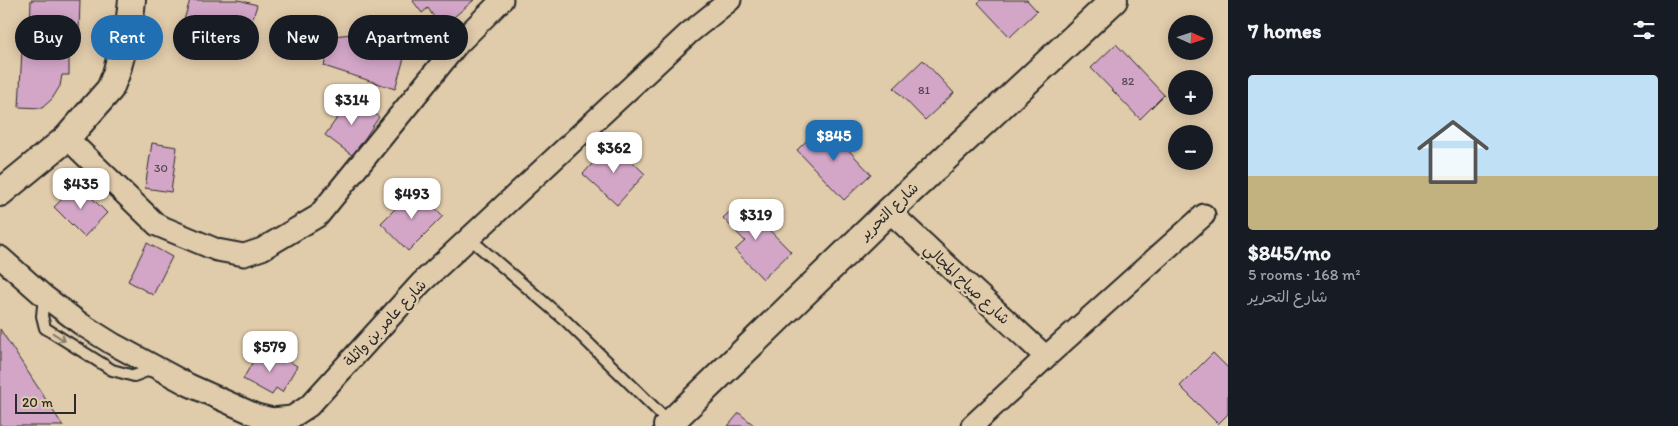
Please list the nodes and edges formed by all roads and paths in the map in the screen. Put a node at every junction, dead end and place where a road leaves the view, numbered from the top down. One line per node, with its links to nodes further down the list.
1 (132, 0): 5 (street)
2 (502, 0): 5 (street)
3 (730, 0): 9 (street, شارع عامر بن واثلة)
4 (1114, 0): 7 (street, شارع التحرير)
5 (67, 138): 6 (street)
6 (0, 193)
7 (889, 211): 11 (street, شارع صياح المجالي); 12 (street, شارع التحرير)
8 (1204, 216): 11 (street)
9 (469, 238): 10 (street, شارع عامر بن واثلة); 12 (lane)
10 (0, 258)
11 (1046, 357): 13 (street)
12 (668, 425)
13 (972, 426)

